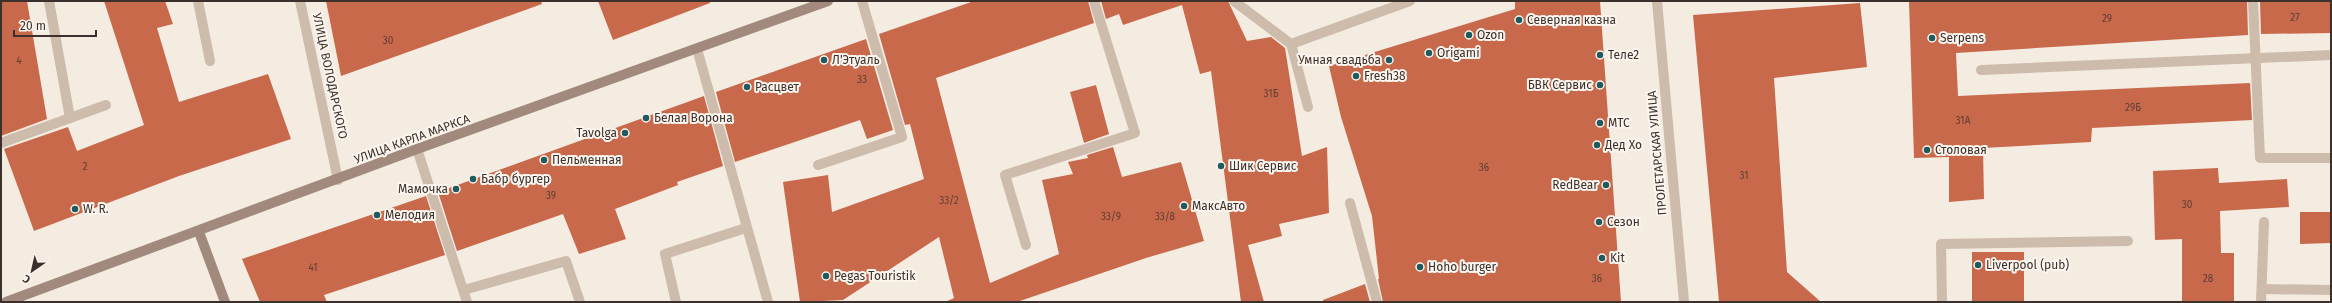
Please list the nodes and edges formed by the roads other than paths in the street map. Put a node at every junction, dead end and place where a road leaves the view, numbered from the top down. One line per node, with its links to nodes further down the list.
1 (49, 1): 19 (street)
2 (198, 1): 15 (street)
3 (300, 1): 24 (street, УЛИЦА ВОЛОДАРСКОГО)
4 (828, 1): 12 (main road, УЛИЦА КАРЛА МАРКСА)
5 (862, 1): 23 (street)
6 (1094, 1): 30 (street)
7 (1236, 1): 11 (street)
8 (1410, 1): 11 (street)
9 (1657, 1): 41 (street, ПРОЛЕТАРСКАЯ УЛИЦА)
10 (2253, 1): 14 (street)
11 (1291, 44): 18 (street)
12 (696, 50): 21 (main road, УЛИЦА КАРЛА МАРКСА); 27 (street)
13 (2331, 55): 14 (street)
14 (2254, 57): 16 (street); 22 (street)
15 (210, 61)
16 (1981, 70)
17 (106, 104): 19 (street)
18 (1308, 107)
19 (70, 118): 20 (street)
20 (1, 142)
21 (417, 150): 24 (main road, УЛИЦА КАРЛА МАРКСА); 31 (street)
22 (2331, 158)
23 (818, 164)
24 (338, 180): 28 (main road, УЛИЦА КАРЛА МАРКСА)
25 (1350, 203): 40 (street)
26 (2264, 222): 32 (street)
27 (746, 228): 38 (street); 39 (street)
28 (199, 232): 34 (main road, УЛИЦА КАРЛА МАРКСА); 35 (main road)
29 (2128, 241): 42 (street)
30 (1026, 245)
31 (464, 290): 36 (street); 37 (street)
32 (2262, 290): 33 (street); 43 (street)
33 (2331, 290)
34 (6, 302)
35 (225, 302)
36 (468, 302)
37 (580, 302)
38 (676, 302)
39 (768, 302)
40 (1377, 302)
41 (1684, 302)
42 (1942, 302)
43 (2261, 302)

